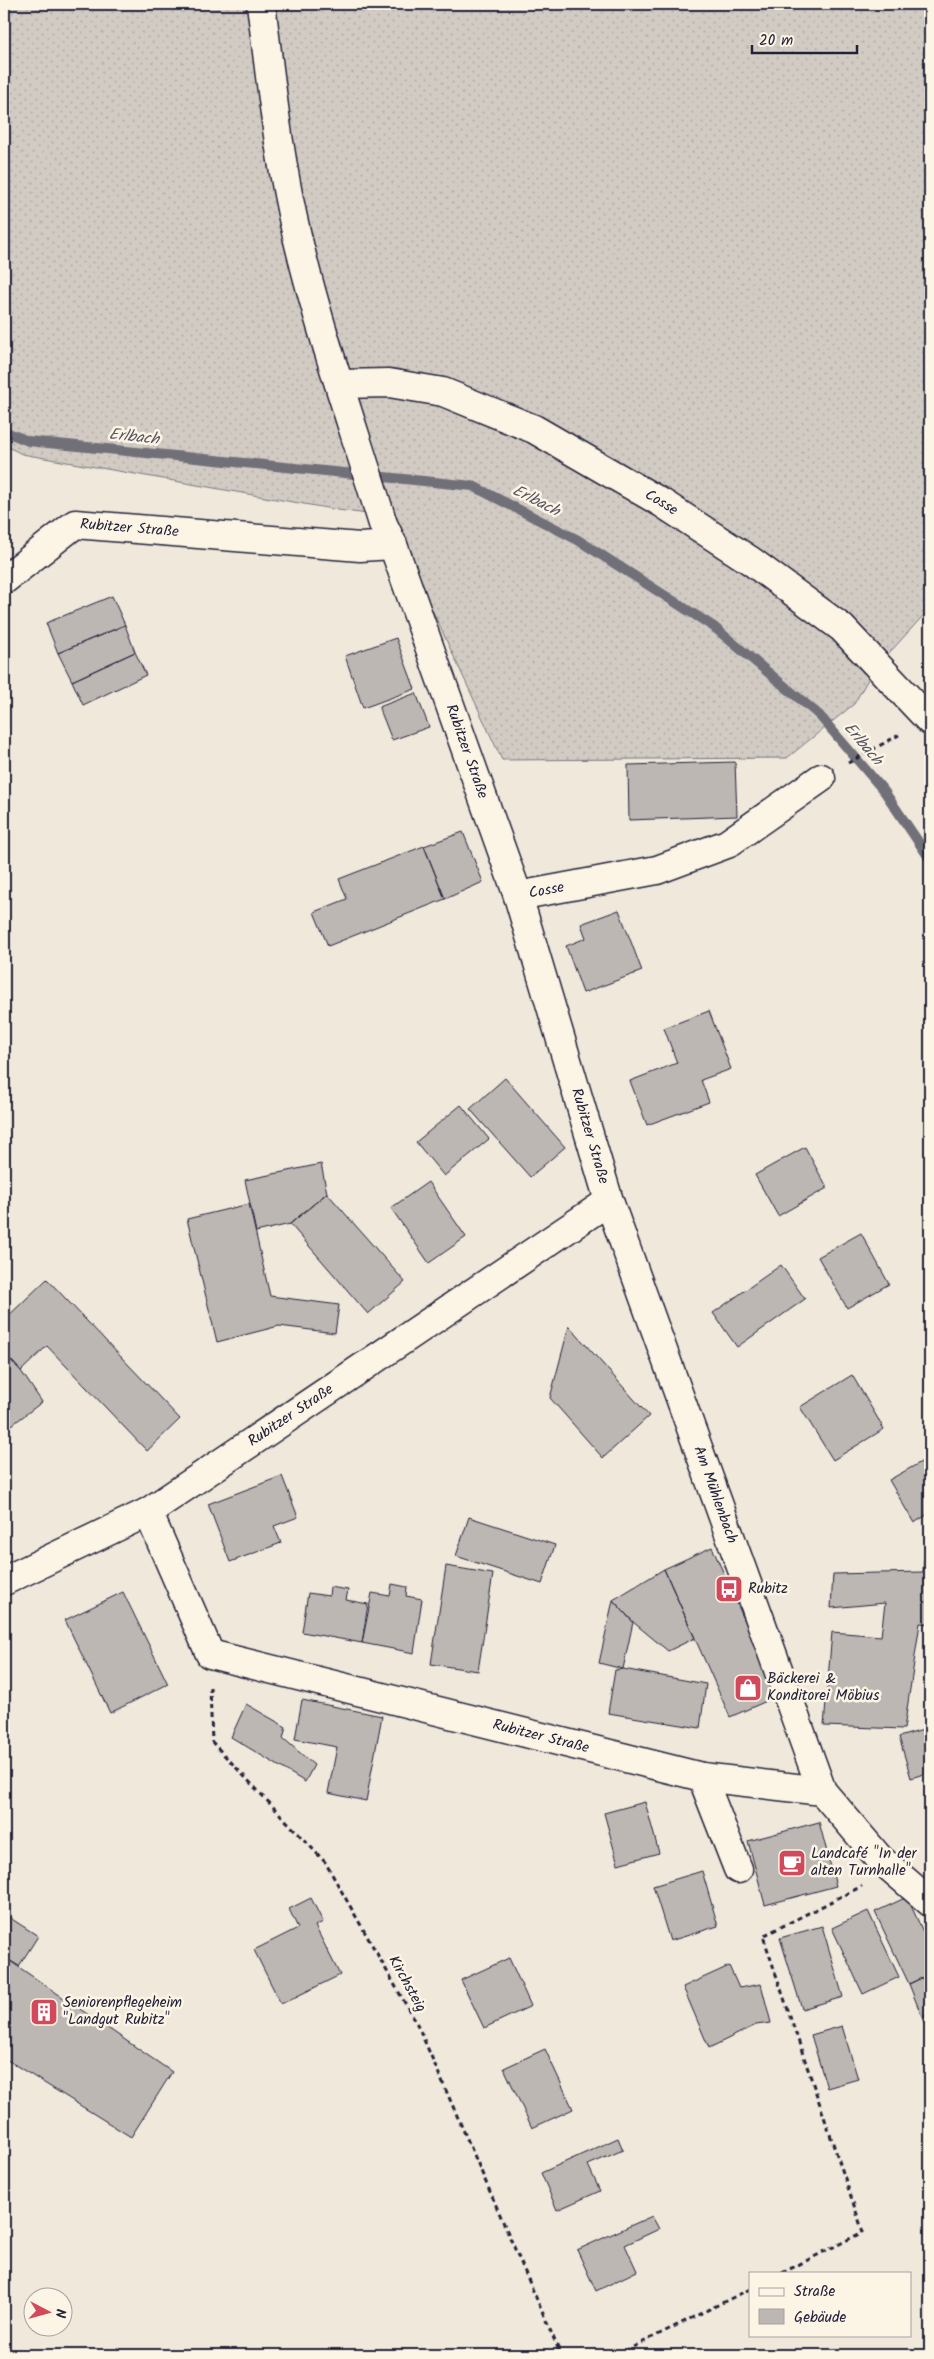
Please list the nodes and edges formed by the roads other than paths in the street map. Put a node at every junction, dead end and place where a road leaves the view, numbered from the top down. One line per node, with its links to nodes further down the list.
1 (261, 4): 2 (street)
2 (340, 384): 3 (street); 5 (street, Cosse)
3 (388, 534): 4 (street, Rubitzer Straße); 7 (street, Rubitzer Straße)
4 (4, 580)
5 (930, 721)
6 (821, 778): 7 (street, Cosse)
7 (518, 896): 8 (street, Rubitzer Straße)
8 (609, 1200): 9 (street, Rubitzer Straße); 12 (street, Am Mühlenbach)
9 (148, 1512): 10 (street, Rubitzer Straße); 11 (street, Rubitzer Straße)
10 (4, 1581)
11 (702, 1777): 12 (street, Rubitzer Straße); 13 (street)
12 (822, 1790): 14 (street)
13 (738, 1869)
14 (930, 1902)

